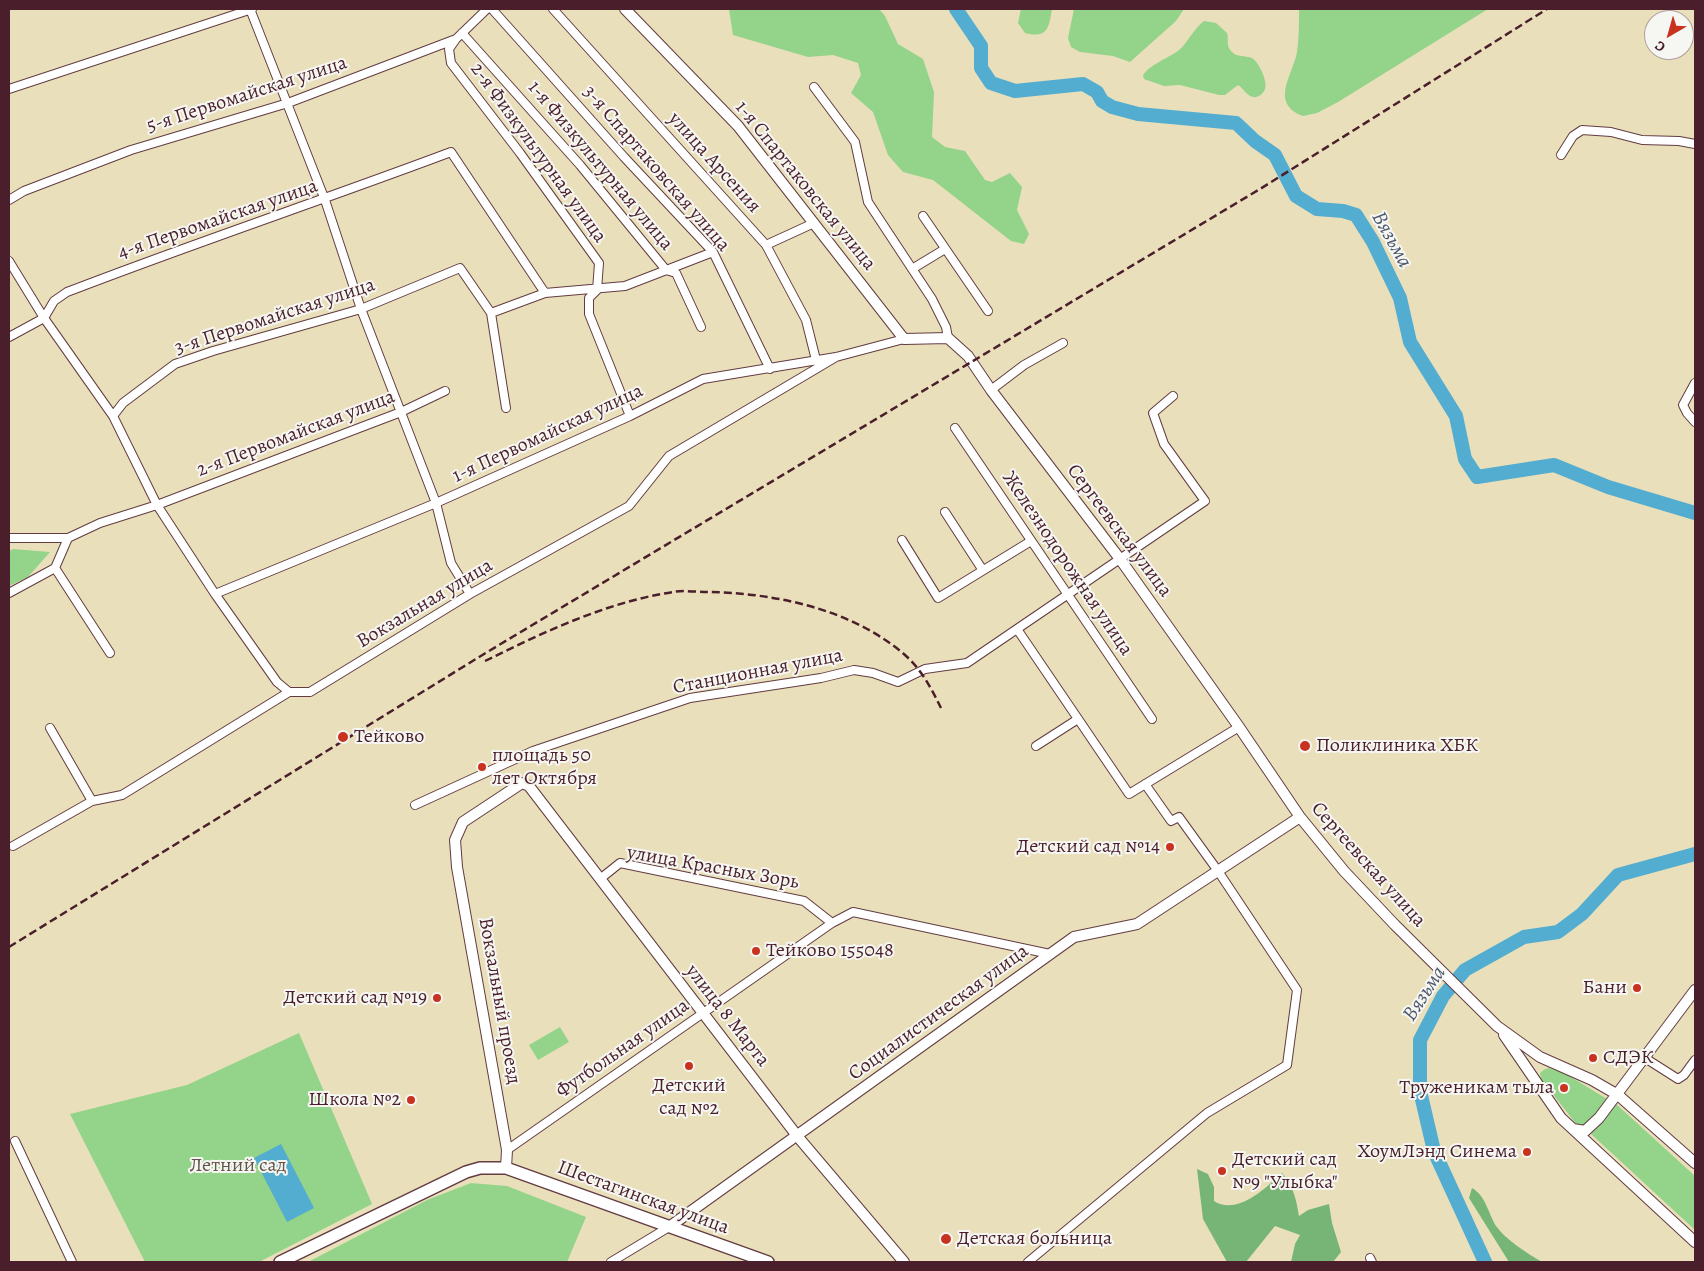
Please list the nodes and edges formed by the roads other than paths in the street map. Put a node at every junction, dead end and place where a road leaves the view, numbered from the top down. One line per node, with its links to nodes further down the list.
1 (251, 9): 9 (street); 10 (street)
2 (487, 9): 6 (street, 5-я Первомайская улица)
3 (492, 9): 19 (street, 3-я Спартаковская улица)
4 (553, 9): 17 (street, улица Арсения)
5 (625, 9): 16 (street, 1-я Спартаковская улица)
6 (462, 33): 7 (street, 5-я Первомайская улица); 22 (street, 1-я Физкультурная улица)
7 (456, 39): 10 (street, 5-я Первомайская улица); 23 (street, 2-я Физкультурная улица)
8 (814, 87): 21 (street)
9 (9, 89)
10 (288, 103): 13 (street, 5-я Первомайская улица); 14 (street)
11 (1695, 144): 12 (street)
12 (1560, 155)
13 (9, 200)
14 (325, 200): 24 (street, 4-я Первомайская улица); 25 (street); 28 (street, 4-я Первомайская улица)
15 (922, 216): 18 (street)
16 (814, 223): 17 (street); 32 (street, 1-я Спартаковская улица)
17 (766, 245): 35 (street, улица Арсения)
18 (945, 249): 21 (street); 26 (street)
19 (713, 252): 22 (street); 36 (street, 3-я Спартаковская улица)
20 (9, 261): 28 (street)
21 (912, 269): 31 (street)
22 (666, 270): 23 (street); 29 (street, 1-я Физкультурная улица)
23 (597, 290): 24 (street); 44 (street, 2-я Физкультурная улица)
24 (544, 293): 27 (street)
25 (361, 309): 27 (street, 3-я Первомайская улица); 42 (street); 43 (street, 3-я Первомайская улица)
26 (988, 311)
27 (491, 313): 41 (street)
28 (44, 318): 30 (street, 4-я Первомайская улица); 43 (street)
29 (701, 326)
30 (9, 337)
31 (948, 338): 32 (street); 38 (street, Сергеевская улица)
32 (904, 339): 34 (street, 1-я Первомайская улица)
33 (1063, 343): 38 (street)
34 (836, 357): 35 (street, 1-я Первомайская улица); 59 (street, Вокзальная улица)
35 (816, 360): 36 (street, 1-я Первомайская улица)
36 (770, 369): 44 (street, 1-я Первомайская улица)
37 (1695, 383): 45 (street)
38 (991, 390): 54 (street, Сергеевская улица)
39 (445, 391): 42 (street, 2-я Первомайская улица)
40 (1173, 396): 54 (street, Станционная улица)
41 (506, 408)
42 (401, 412): 47 (street); 48 (street, 2-я Первомайская улица)
43 (113, 416): 48 (street)
44 (630, 416): 47 (street, 1-я Первомайская улица)
45 (1695, 422)
46 (955, 428): 53 (street, Железнодорожная улица)
47 (436, 503): 58 (street, 1-я Первомайская улица); 59 (street)
48 (157, 505): 51 (street, 2-я Первомайская улица); 58 (street)
49 (945, 512): 56 (street)
50 (9, 538): 51 (street)
51 (68, 538): 55 (street)
52 (902, 540): 56 (street)
53 (1032, 541): 56 (street); 60 (street, Железнодорожная улица)
54 (1120, 559): 60 (street, Станционная улица); 66 (street, Сергеевская улица)
55 (55, 568): 57 (street); 62 (street)
56 (982, 570)
57 (9, 593)
58 (215, 594): 63 (street)
59 (470, 594): 63 (street, Вокзальная улица)
60 (1068, 594): 61 (street, Станционная улица); 65 (street, Железнодорожная улица)
61 (1017, 629): 64 (street); 71 (street, Станционная улица)
62 (110, 653)
63 (289, 692): 70 (street, Вокзальная улица)
64 (1078, 719): 68 (street); 69 (street)
65 (1152, 719)
66 (1239, 727): 69 (street); 72 (street, Сергеевская улица)
67 (50, 728): 70 (street)
68 (1036, 746)
69 (1145, 784): 75 (street)
70 (92, 801): 74 (street, Вокзальная улица)
71 (415, 805)
72 (1300, 817): 75 (street, Социалистическая улица); 81 (street, Сергеевская улица)
73 (455, 840): 76 (street, улица 8 Марта); 90 (street, Вокзальный проезд)
74 (13, 846)
75 (1218, 871): 78 (street, Социалистическая улица); 100 (street)
76 (600, 879): 77 (street, улица Красных Зорь); 80 (street, улица 8 Марта)
77 (832, 923): 78 (street); 80 (street, Футбольная улица)
78 (1050, 954): 88 (street, Социалистическая улица)
79 (1695, 990): 83 (street)
80 (703, 1013): 88 (street, улица 8 Марта); 90 (street, Футбольная улица)
81 (1498, 1026): 82 (street); 85 (street)
82 (1540, 1057): 85 (street); 86 (street)
83 (1645, 1058): 84 (street); 86 (street)
84 (1695, 1060)
85 (1528, 1073): 87 (street)
86 (1618, 1095): 87 (street); 91 (street)
87 (1573, 1129): 94 (street)
88 (798, 1137): 93 (street, Социалистическая улица); 99 (street, улица 8 Марта)
89 (16, 1141): 95 (street)
90 (507, 1150): 92 (street, Вокзальный проезд)
91 (1695, 1163)
92 (506, 1168): 93 (main road, Шестагинская улица); 96 (main road, Шестагинская улица)
93 (669, 1227): 97 (street, Социалистическая улица); 98 (main road, Шестагинская улица)
94 (1695, 1242)
95 (72, 1262)
96 (280, 1262)
97 (610, 1262)
98 (768, 1262)
99 (904, 1262)
100 (1028, 1262)

